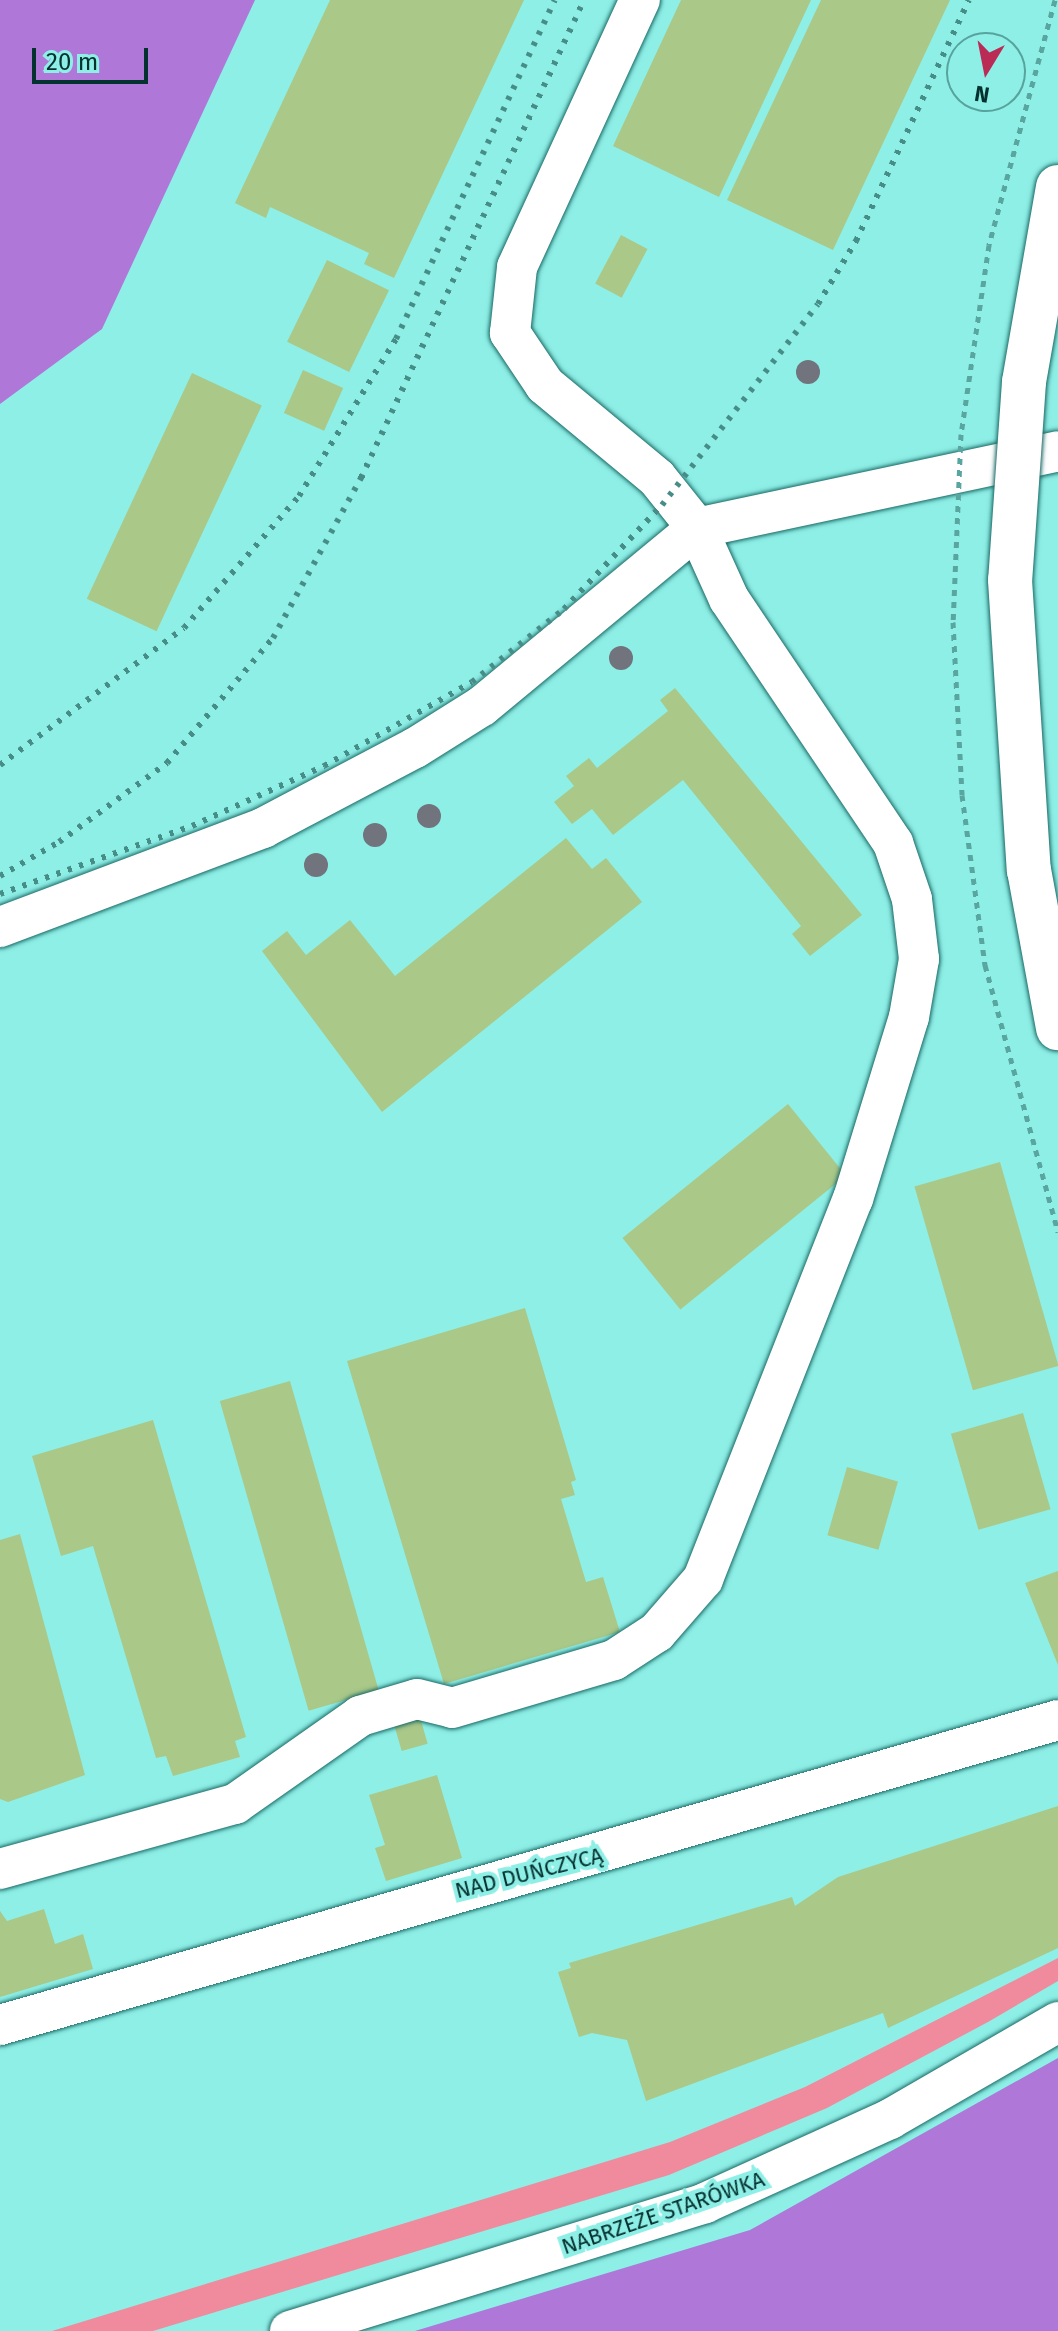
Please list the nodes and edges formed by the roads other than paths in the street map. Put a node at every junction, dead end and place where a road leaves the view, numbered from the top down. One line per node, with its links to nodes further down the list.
1 (640, 0): 4 (street)
2 (1058, 187): 6 (main road, bridge)
3 (1058, 451): 4 (street)
4 (697, 528): 5 (street); 8 (street)
5 (0, 927)
6 (1058, 1028)
7 (1058, 1720): 10 (street, NAD DUŃCZYCĄ)
8 (0, 1869)
9 (1058, 2022): 11 (street, NABRZEŻE STARÓWKA)
10 (0, 2025)
11 (290, 2331)

